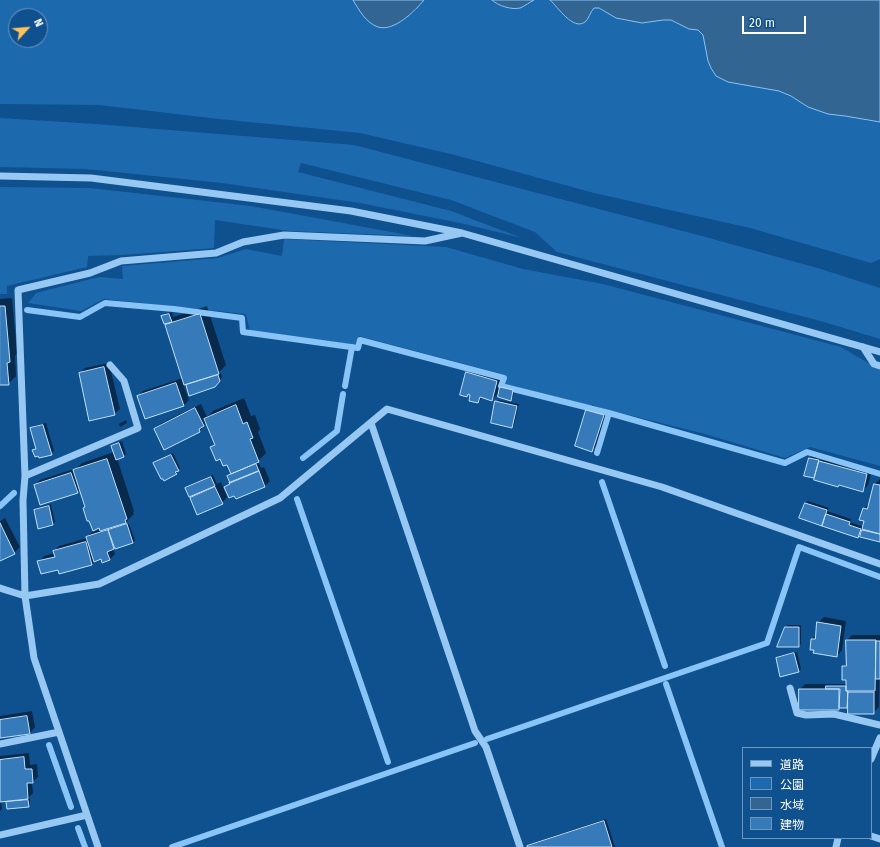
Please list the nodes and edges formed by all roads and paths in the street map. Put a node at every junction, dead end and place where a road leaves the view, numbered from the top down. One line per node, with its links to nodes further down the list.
1 (0, 176): 2 (street)
2 (462, 233): 3 (street); 8 (street)
3 (863, 347): 4 (street); 6 (street)
4 (880, 352)
5 (110, 365): 8 (street)
6 (880, 366)
7 (371, 423): 9 (street); 11 (street); 21 (street)
8 (25, 476): 11 (street)
9 (880, 564)
10 (0, 588): 11 (street)
11 (25, 596): 14 (street)
12 (790, 688): 13 (street)
13 (880, 725)
14 (59, 732): 16 (street); 18 (street)
15 (880, 738): 17 (street)
16 (0, 744)
17 (874, 757)
18 (88, 815): 19 (street); 20 (street)
19 (0, 835)
20 (98, 847)
21 (520, 847)

